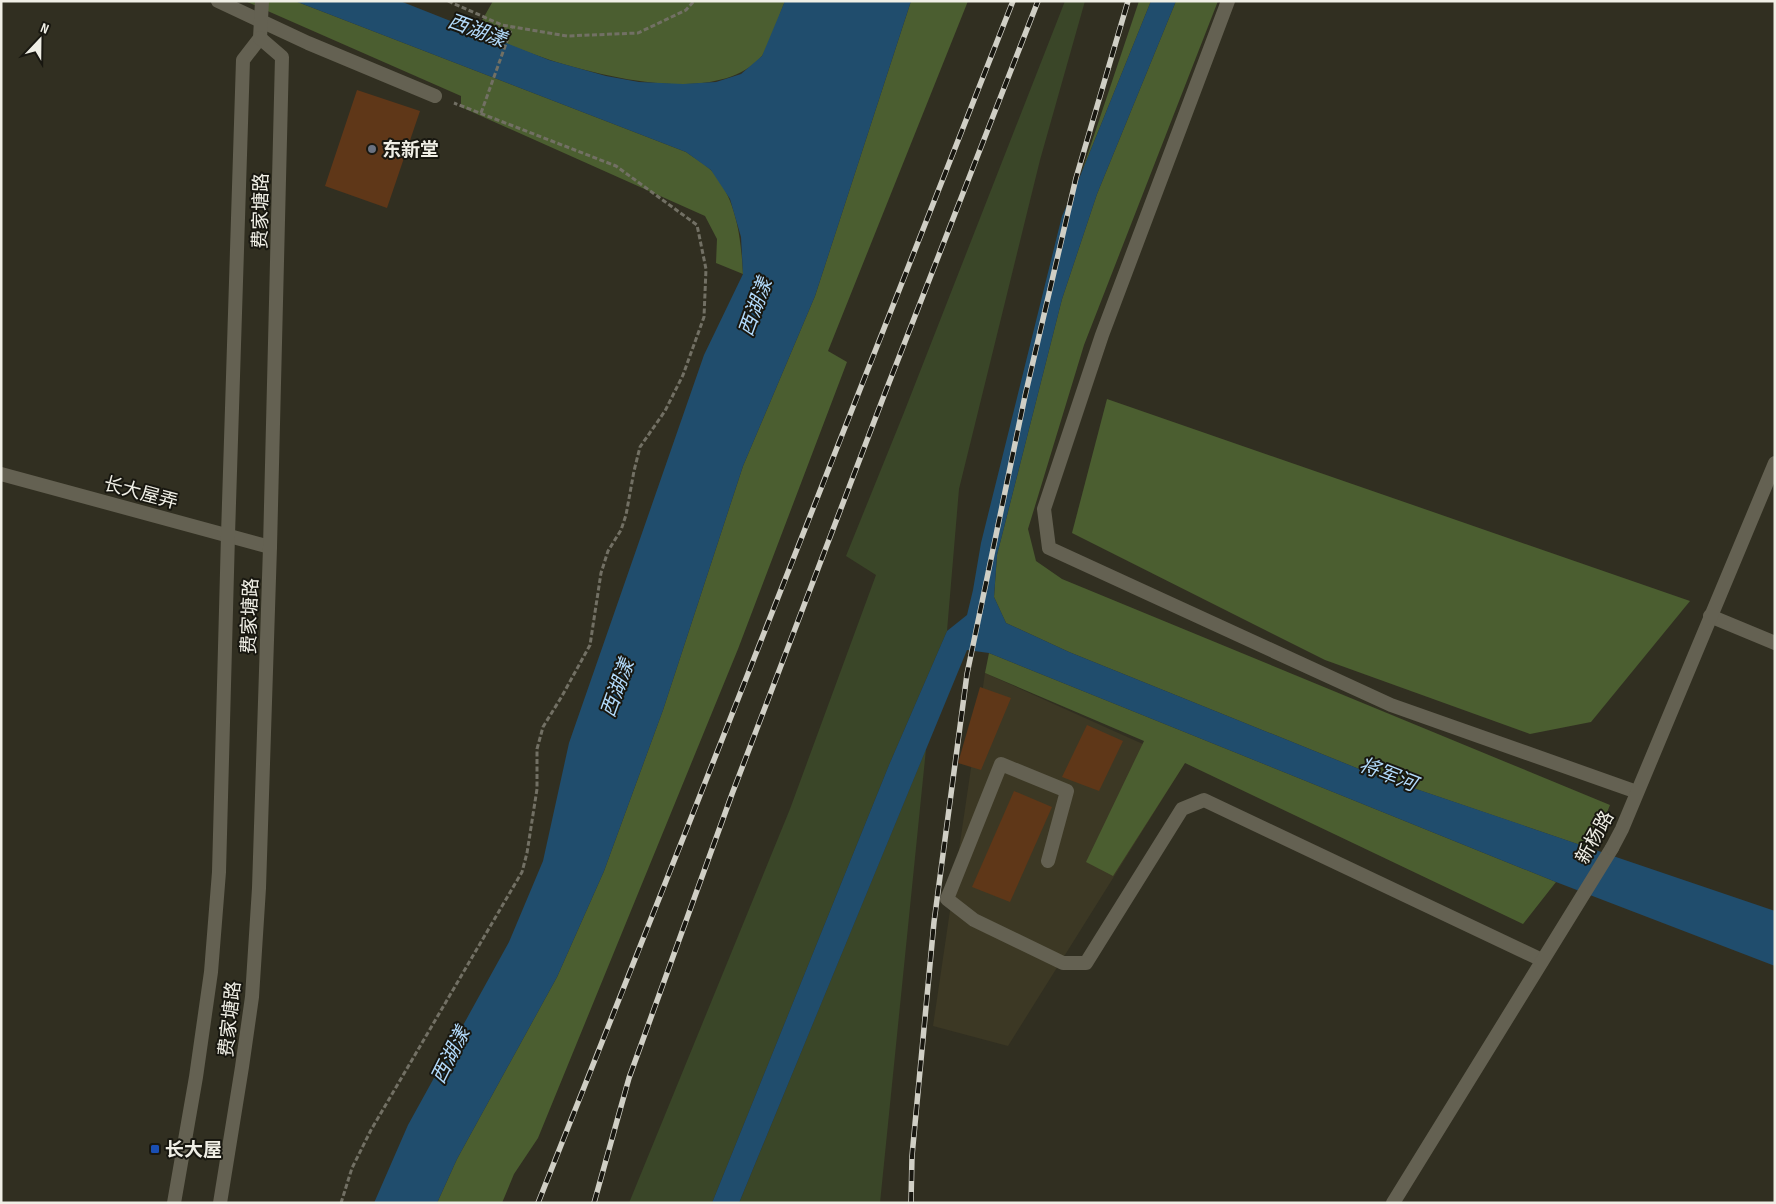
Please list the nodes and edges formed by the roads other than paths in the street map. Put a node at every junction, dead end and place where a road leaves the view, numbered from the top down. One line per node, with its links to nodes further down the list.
1 (218, 1): 5 (street)
2 (262, 1): 4 (street)
3 (1228, 1): 12 (street)
4 (260, 38): 8 (street, 费家塘路); 9 (street, 费家塘路)
5 (435, 96)
6 (1775, 463): 10 (street, 新杨路)
7 (1, 474): 8 (street, 长大屋弄)
8 (228, 535): 9 (street, 长大屋弄); 15 (street, 费家塘路)
9 (270, 547): 16 (street, 费家塘路)
10 (1710, 616): 11 (street); 12 (street, 新杨路)
11 (1775, 643)
12 (1637, 792): 14 (street, 新杨路)
13 (1048, 861): 14 (street)
14 (1542, 960): 17 (street, 新杨路)
15 (174, 1203)
16 (220, 1203)
17 (1393, 1203)

